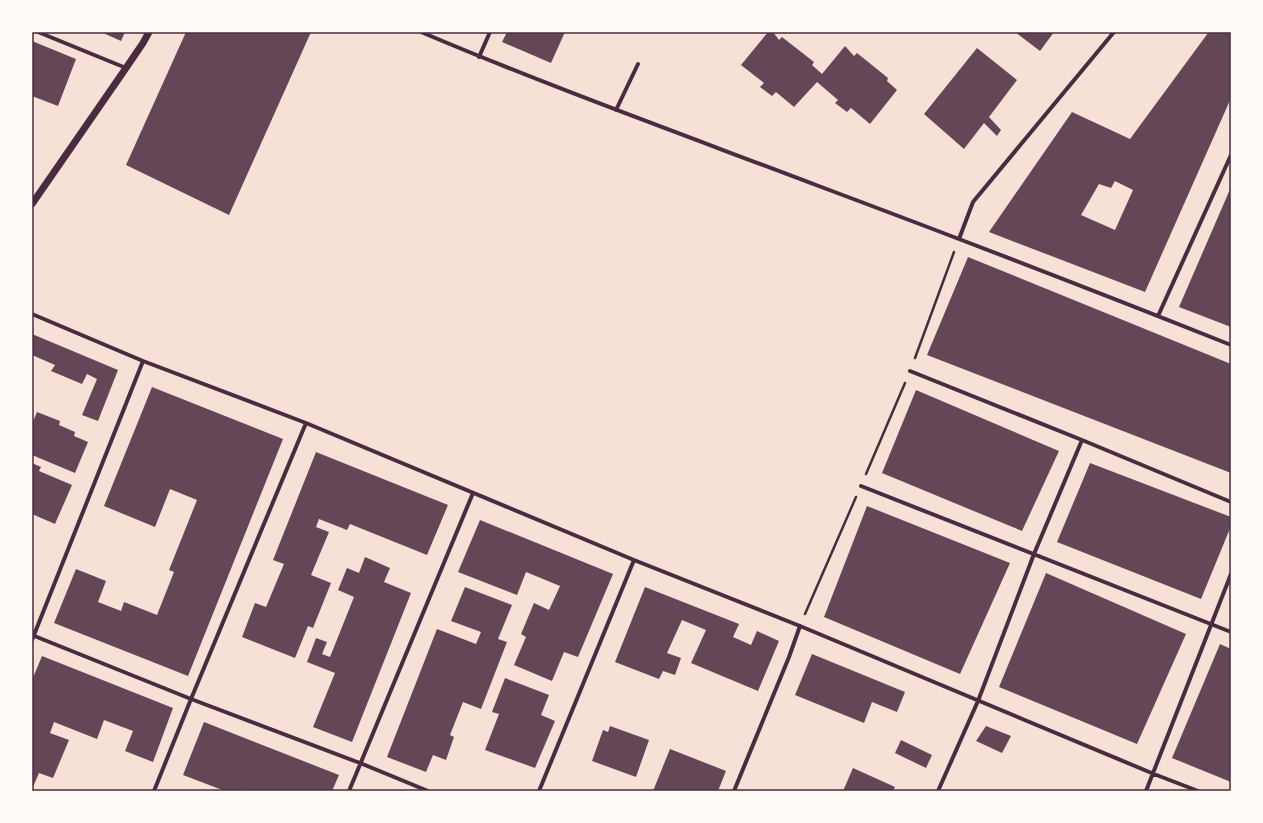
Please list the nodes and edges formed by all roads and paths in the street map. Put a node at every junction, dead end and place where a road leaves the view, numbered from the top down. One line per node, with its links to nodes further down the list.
1 (38, 32): 8 (street)
2 (149, 32): 8 (street)
3 (421, 32): 6 (street)
4 (490, 32): 6 (street)
5 (1114, 32): 12 (street)
6 (479, 57): 9 (street)
7 (638, 64): 9 (street)
8 (126, 68): 11 (street)
9 (616, 110): 12 (street)
10 (1231, 155): 14 (street)
11 (32, 204)
12 (959, 239): 14 (street); 17 (path)
13 (32, 314): 16 (street)
14 (1158, 316): 15 (street)
15 (1231, 345)
16 (143, 361): 18 (street); 29 (street)
17 (910, 371): 19 (street); 20 (path)
18 (306, 423): 21 (street); 30 (street)
19 (1082, 440): 22 (street); 23 (street)
20 (861, 486): 23 (street); 27 (path)
21 (473, 493): 24 (street); 32 (street)
22 (1231, 502)
23 (1034, 554): 26 (street); 31 (street)
24 (634, 560): 27 (street); 37 (street)
25 (1231, 574): 26 (street)
26 (1211, 624): 28 (street); 33 (street)
27 (800, 626): 31 (street); 38 (street)
28 (1231, 632)
29 (33, 637): 30 (street)
30 (191, 699): 32 (street); 34 (street)
31 (978, 701): 33 (street); 39 (street)
32 (360, 763): 35 (street); 36 (street)
33 (1154, 774): 40 (street); 41 (street)
34 (154, 791)
35 (349, 791)
36 (428, 791)
37 (539, 791)
38 (734, 791)
39 (938, 791)
40 (1146, 791)
41 (1198, 791)

